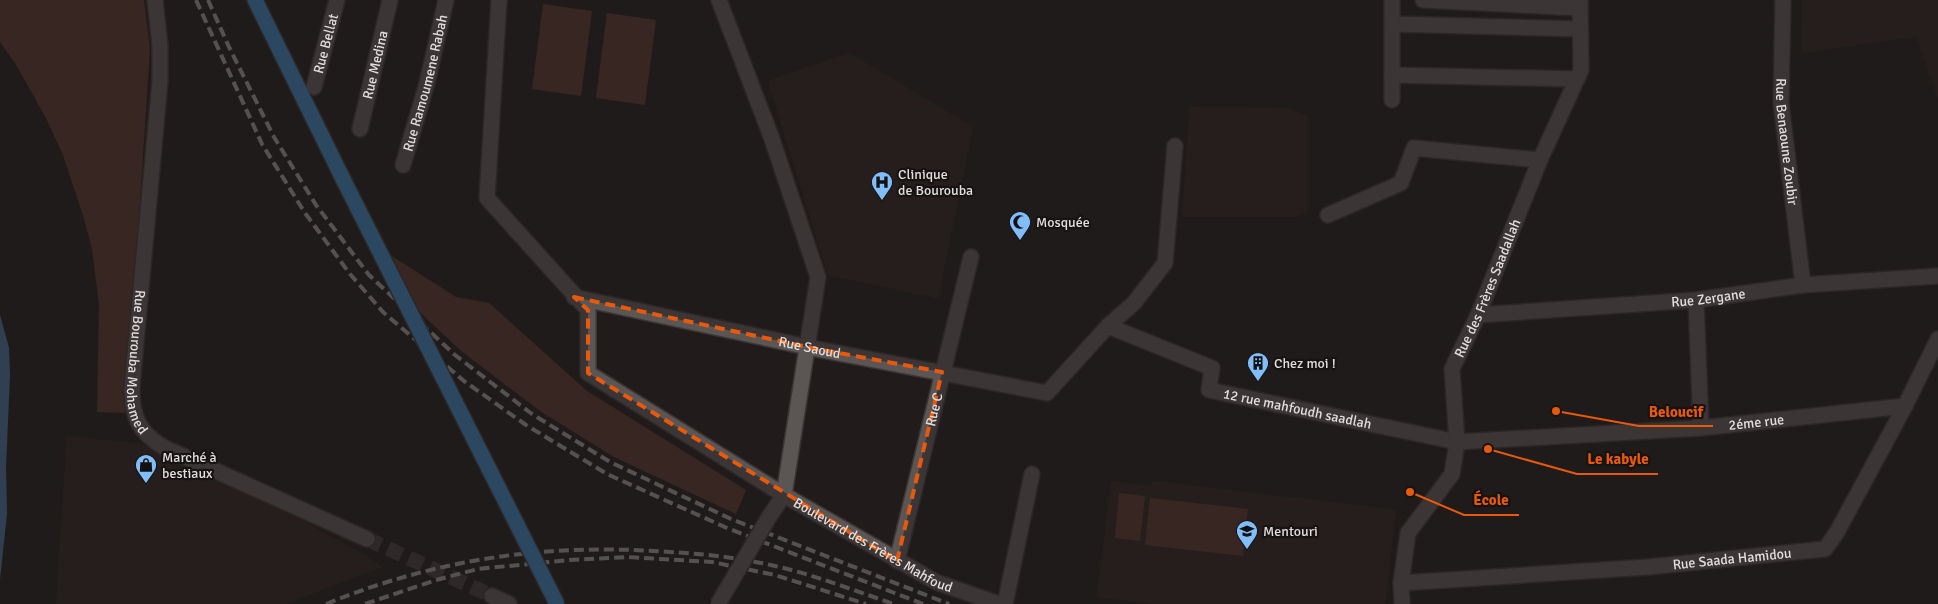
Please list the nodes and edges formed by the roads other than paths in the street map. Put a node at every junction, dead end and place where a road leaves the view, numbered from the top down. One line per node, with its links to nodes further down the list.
1 (255, 0): 43 (main road, bridge)
2 (337, 0): 16 (street, Rue Bellat)
3 (390, 0): 18 (street, Rue Medina)
4 (446, 0): 21 (street, Rue Ramoumene Rabah)
5 (498, 0): 26 (street)
6 (719, 0): 31 (street)
7 (1392, 0): 12 (street)
8 (1423, 0): 10 (street)
9 (1783, 0): 25 (street, Rue Benaoune Zoubir)
10 (1580, 4): 13 (street, Rue des Frères Saadallah)
11 (156, 7): 38 (street, Rue Bourouba Mohamed)
12 (1392, 24): 13 (street); 14 (street)
13 (1580, 30): 15 (street, Rue des Frères Saadallah)
14 (1392, 75): 15 (street); 17 (street)
15 (1577, 79): 20 (street, Rue des Frères Saadallah)
16 (314, 86)
17 (1392, 100)
18 (360, 129)
19 (1175, 146): 29 (street)
20 (1540, 160): 22 (street); 28 (street, Rue des Frères Saadallah)
21 (403, 164)
22 (1328, 215)
23 (971, 257): 32 (street, Rue C)
24 (1938, 276): 25 (street, Rue Zergane)
25 (1803, 285): 27 (street, Rue Zergane)
26 (574, 297): 31 (street, Rue Saoud); 37 (street)
27 (1696, 300): 28 (street, Rue Zergane); 34 (street)
28 (1478, 315): 35 (street, Rue des Frères Saadallah)
29 (1108, 326): 32 (street, Rue Saoud); 35 (street, 12 rue mahfoudh saadlah)
30 (1938, 338): 33 (street, Rue Saada Hamidou)
31 (808, 346): 32 (street, Rue Saoud); 37 (street)
32 (942, 372): 39 (street, Rue C)
33 (1905, 406): 34 (street, 2éme rue); 40 (street, Rue Saada Hamidou)
34 (1701, 428): 35 (street, 2éme rue)
35 (1457, 442): 40 (street, Rue des Frères Saadallah)
36 (1032, 474): 46 (street)
37 (784, 495): 39 (street, Boulevard des Frères Mahfoud); 44 (street, Boulevard des Frères Mahfoud, bridge)
38 (367, 539)
39 (897, 561): 45 (street, Boulevard des Frères Mahfoud)
40 (1402, 583): 47 (street, Rue des Frères Saadallah)
41 (492, 596): 42 (street)
42 (508, 604)
43 (557, 604)
44 (718, 604)
45 (999, 604)
46 (1005, 604)
47 (1402, 604)

